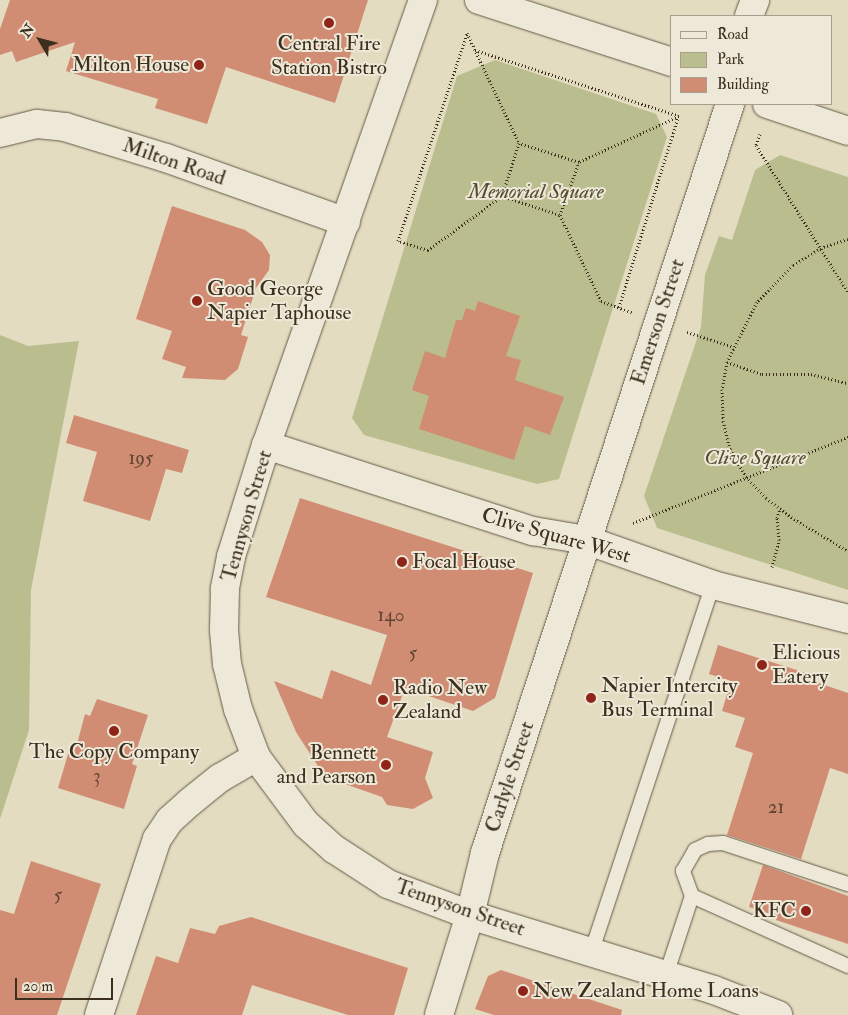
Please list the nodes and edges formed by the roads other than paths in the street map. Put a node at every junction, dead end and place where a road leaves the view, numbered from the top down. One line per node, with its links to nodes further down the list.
1 (423, 0): 10 (street, Tennyson Street)
2 (479, 0): 5 (street)
3 (755, 0): 4 (street)
4 (749, 15)
5 (670, 61)
6 (730, 105): 12 (street, Emerson Street)
7 (768, 105): 8 (street)
8 (848, 131)
9 (0, 133): 10 (street, Milton Road)
10 (346, 222): 11 (street, Tennyson Street)
11 (266, 445): 12 (street, Clive Square West); 15 (street, Tennyson Street)
12 (586, 540): 13 (street, Clive Square West); 18 (street, Carlyle Street)
13 (713, 585): 14 (street, Clive Square West); 19 (lane)
14 (848, 619)
15 (256, 757): 18 (street, Tennyson Street); 22 (street)
16 (848, 884): 17 (lane)
17 (692, 896): 20 (lane); 21 (lane)
18 (470, 914): 19 (street, Tennyson Street); 23 (street, Carlyle Street)
19 (592, 950): 21 (street, Tennyson Street)
20 (848, 966)
21 (666, 974): 24 (street, Tennyson Street)
22 (99, 1015)
23 (439, 1015)
24 (778, 1015)

